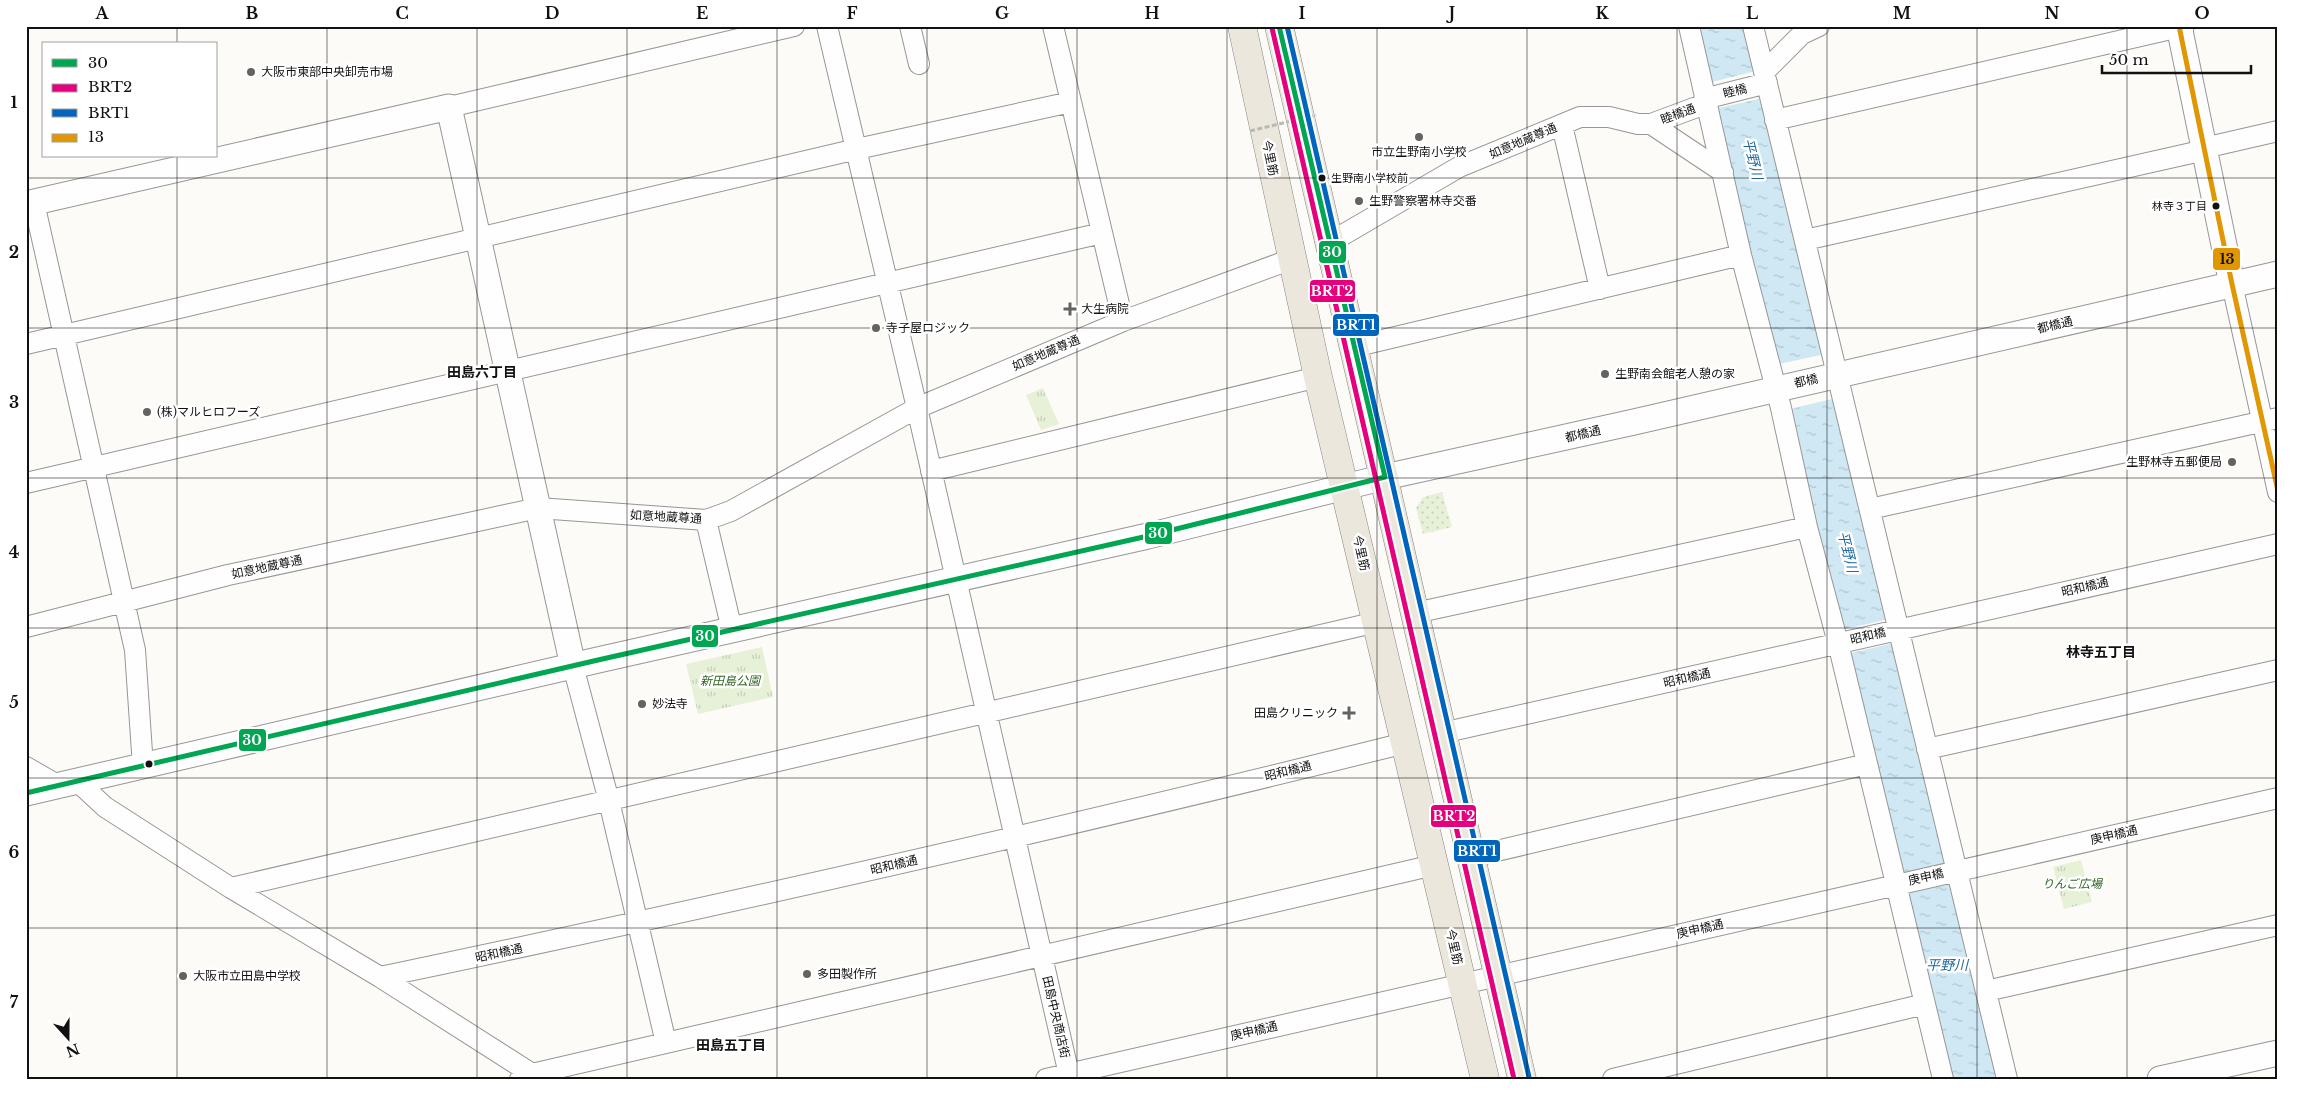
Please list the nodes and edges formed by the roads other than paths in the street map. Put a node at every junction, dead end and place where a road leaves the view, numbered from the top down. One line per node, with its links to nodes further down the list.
1 (794, 26): 15 (street)
2 (827, 26): 20 (street, 田島中央商店街)
3 (910, 26): 11 (street)
4 (1053, 26): 14 (street)
5 (1242, 26): 29 (main road, 今里筋)
6 (1279, 26): 27 (main road)
7 (1689, 26): 13 (street)
8 (1753, 26): 12 (street)
9 (1819, 26): 12 (street)
10 (2181, 27): 16 (street); 21 (street)
11 (919, 64)
12 (1763, 80): 13 (street, 睦橋); 16 (street)
13 (1707, 100): 17 (street, 睦橋通); 22 (street)
14 (1071, 102): 20 (street); 24 (street)
15 (449, 107): 23 (street); 25 (street)
16 (1775, 120): 26 (street)
17 (1651, 124): 18 (street, 如意地蔵尊通); 22 (street, 如意地蔵尊通)
18 (1562, 125): 27 (street, 如意地蔵尊通); 33 (street)
19 (2278, 131): 21 (street)
20 (857, 149): 25 (street); 31 (street, 田島中央商店街)
21 (2205, 149): 26 (street); 32 (street)
22 (1723, 172): 28 (street)
23 (30, 203): 35 (street)
24 (1102, 233): 31 (street); 34 (street)
25 (477, 238): 35 (street); 38 (street)
26 (1805, 240): 39 (street)
27 (1329, 243): 37 (main road)
28 (1741, 255): 33 (street); 41 (street)
29 (1292, 259): 34 (street, 如意地蔵尊通); 40 (main road, 今里筋)
30 (2278, 274): 32 (street, 都橋通)
31 (886, 282): 38 (street); 42 (street, 田島中央商店街)
32 (2232, 284): 39 (street, 都橋通); 43 (street)
33 (1600, 288): 37 (street)
34 (1123, 321): 42 (street, 如意地蔵尊通)
35 (64, 335): 36 (street); 44 (street)
36 (26, 344)
37 (1353, 347): 46 (main road)
38 (506, 373): 44 (street); 50 (street)
39 (1834, 375): 41 (street, 都橋); 51 (street)
40 (1318, 376): 45 (street); 48 (main road, 今里筋)
41 (1778, 388): 46 (street, 都橋通); 53 (street)
42 (917, 408): 45 (street, 田島中央商店街); 52 (street, 如意地蔵尊通)
43 (2270, 420): 49 (street); 51 (street)
44 (94, 467): 47 (street); 56 (street)
45 (931, 471): 55 (street, 田島中央商店街)
46 (1385, 477): 48 (street, 都橋通); 57 (main road)
47 (26, 482)
48 (1345, 488): 55 (street); 58 (main road, 今里筋)
49 (2278, 492)
50 (538, 508): 52 (street, 如意地蔵尊通); 56 (street, 如意地蔵尊通); 63 (street)
51 (1870, 509): 61 (street)
52 (706, 520): 60 (street)
53 (1806, 527): 57 (street); 62 (street)
54 (2278, 544): 61 (street, 昭和橋通)
55 (955, 579): 60 (street); 65 (street, 田島中央商店街)
56 (124, 602): 59 (street, 如意地蔵尊通); 70 (street)
57 (1416, 613): 66 (main road)
58 (1377, 622): 65 (street); 67 (main road, 今里筋)
59 (26, 627)
60 (732, 630): 63 (street)
61 (1895, 630): 62 (street, 昭和橋); 68 (street)
62 (1841, 642): 66 (street, 昭和橋通); 69 (street)
63 (573, 666): 70 (street); 75 (street)
64 (2278, 670): 68 (street)
65 (986, 714): 75 (street); 76 (street, 田島中央商店街)
66 (1442, 733): 77 (main road)
67 (1405, 743): 76 (street, 昭和橋通); 78 (main road, 今里筋)
68 (1927, 749): 79 (street)
69 (1867, 764): 77 (street); 80 (street)
70 (143, 767): 72 (street)
71 (26, 768): 72 (street)
72 (69, 784): 73 (street); 81 (street)
73 (26, 793)
74 (2278, 798): 79 (street, 庚申橋通)
75 (609, 801): 81 (street); 82 (street)
76 (1013, 838): 82 (street, 昭和橋通); 84 (street, 田島中央商店街)
77 (1471, 857): 85 (main road)
78 (1434, 865): 84 (street); 87 (main road, 今里筋)
79 (1953, 871): 80 (street, 庚申橋); 88 (street)
80 (1899, 883): 85 (street, 庚申橋通); 89 (street)
81 (231, 888): 86 (street)
82 (639, 923): 86 (street, 昭和橋通); 90 (street)
83 (2278, 925): 88 (street)
84 (1042, 956): 90 (street); 92 (street, 田島中央商店街)
85 (1499, 975): 87 (street, 庚申橋通); 96 (main road)
86 (380, 978): 93 (street)
87 (1462, 983): 92 (street, 庚申橋通); 95 (main road, 今里筋)
88 (1986, 991): 99 (street)
89 (1925, 1004): 97 (street); 98 (street)
90 (666, 1043): 93 (street)
91 (2278, 1053): 100 (street)
92 (1069, 1076): 94 (street, 庚申橋通)
93 (531, 1077)
94 (1046, 1079)
95 (1485, 1079)
96 (1522, 1079)
97 (1613, 1079)
98 (1943, 1079)
99 (2007, 1079)
100 (2160, 1079)

